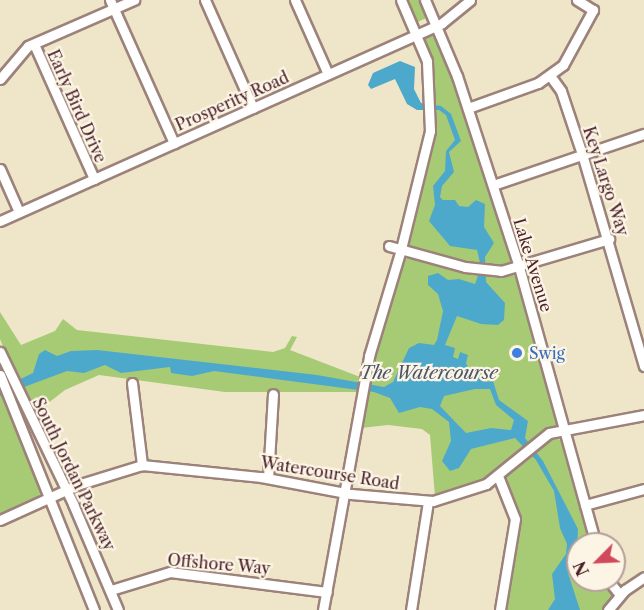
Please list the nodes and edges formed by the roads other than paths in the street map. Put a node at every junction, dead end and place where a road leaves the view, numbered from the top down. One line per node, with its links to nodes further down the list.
1 (134, 0): 8 (street)
2 (205, 0): 15 (street)
3 (295, 0): 12 (street)
4 (401, 0): 10 (street)
5 (425, 0): 9 (street, Lake Avenue)
6 (470, 0): 9 (street, Prosperity Road)
7 (577, 0): 13 (street)
8 (112, 4): 11 (street); 18 (street)
9 (436, 26): 10 (street, Prosperity Road); 16 (street, Lake Avenue)
10 (417, 34): 12 (street, Prosperity Road); 27 (street)
11 (34, 44): 14 (street); 21 (street, Early Bird Drive)
12 (328, 74): 15 (street, Prosperity Road)
13 (551, 77): 16 (street); 19 (street, Key Largo Way)
14 (0, 79)
15 (253, 108): 18 (street, Prosperity Road)
16 (468, 108): 22 (street, Lake Avenue)
17 (644, 134): 19 (street)
18 (174, 143): 21 (street, Prosperity Road)
19 (582, 154): 22 (street); 25 (street, Key Largo Way)
20 (0, 169): 23 (street)
21 (94, 179): 23 (street, Prosperity Road)
22 (493, 185): 28 (street, Lake Avenue)
23 (19, 212): 24 (street, Prosperity Road)
24 (0, 220)
25 (609, 239): 28 (street); 30 (street, Key Largo Way)
26 (389, 246): 27 (street)
27 (401, 249): 28 (street); 42 (street)
28 (519, 267): 36 (street, Lake Avenue)
29 (0, 352): 34 (street, South Jordan Parkway)
30 (644, 366)
31 (0, 375): 34 (street, South Jordan Parkway)
32 (132, 383): 37 (street)
33 (273, 394): 39 (street)
34 (20, 409): 40 (street, South Jordan Parkway); 43 (street, South Jordan Parkway)
35 (644, 415): 36 (street, Watercourse Road)
36 (565, 428): 38 (street, Watercourse Road); 45 (street, Lake Avenue)
37 (142, 465): 39 (street, Watercourse Road); 40 (street, Watercourse Road)
38 (498, 476): 44 (street, Watercourse Road); 57 (street)
39 (268, 478): 42 (street, Watercourse Road)
40 (67, 489): 43 (street, Watercourse Road); 49 (street, South Jordan Parkway)
41 (644, 489): 45 (street)
42 (345, 492): 44 (street, Watercourse Road); 50 (street)
43 (49, 497): 46 (street, Watercourse Road); 53 (street, South Jordan Parkway)
44 (428, 502): 56 (street)
45 (585, 505): 47 (street, Lake Avenue)
46 (0, 520)
47 (593, 532)
48 (644, 577): 52 (street)
49 (111, 590): 50 (street, Offshore Way); 54 (street, South Jordan Parkway)
50 (327, 592): 55 (street)
51 (618, 592): 52 (street)
52 (620, 595): 58 (street)
53 (94, 610)
54 (118, 610)
55 (323, 610)
56 (411, 610)
57 (500, 610)
58 (608, 610)

